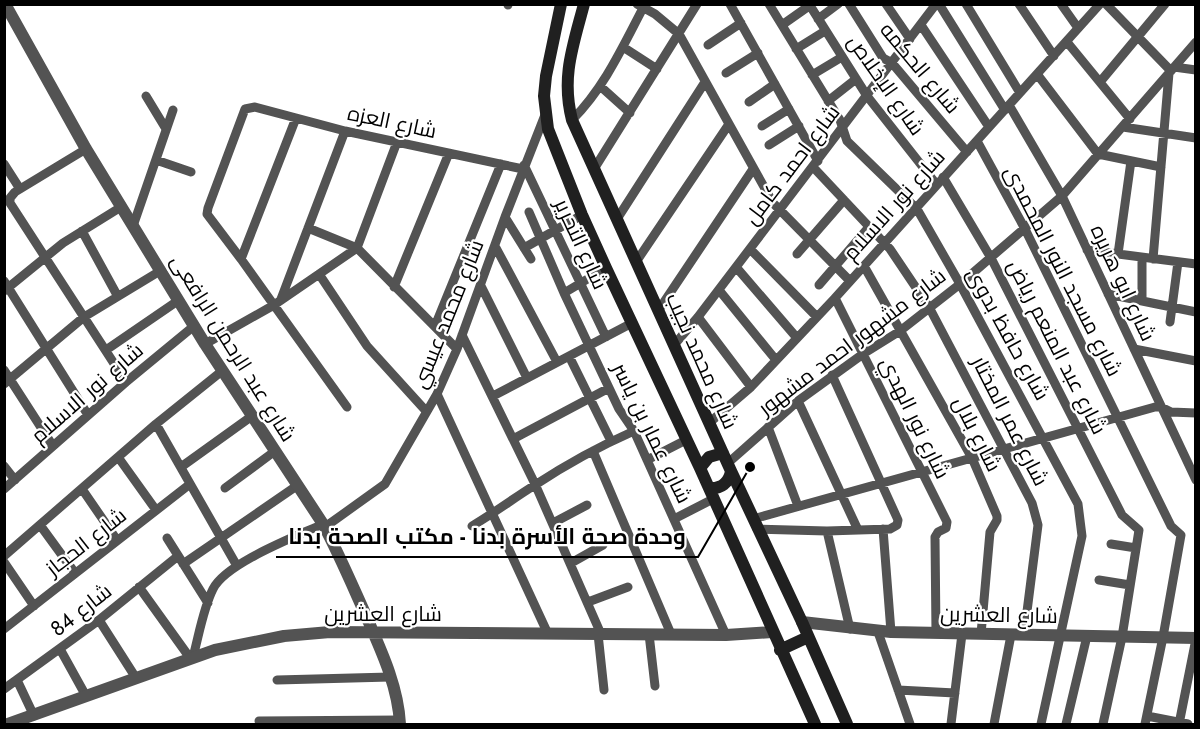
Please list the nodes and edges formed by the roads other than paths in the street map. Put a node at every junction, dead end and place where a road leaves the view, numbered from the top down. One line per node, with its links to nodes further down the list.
1 (5, 4): 73 (street, شارع عبد الرحمن الرافعى)
2 (561, 4): 57 (main road)
3 (584, 4): 59 (main road, شارع محمد نجيب)
4 (730, 4): 20 (street, شارع عمر المختار)
5 (769, 4): 21 (street, شارع حافظ بدوى)
6 (838, 4): 19 (street)
7 (849, 4): 36 (street, شارع الحكمه)
8 (886, 4): 27 (street)
9 (938, 4): 22 (street, شارع احمد كامل); 53 (street, شارع ابو هريره)
10 (966, 4): 48 (street)
11 (1019, 4): 34 (street)
12 (1061, 4): 23 (street)
13 (1100, 4): 23 (street, شارع نور الاسلام)
14 (1106, 4): 26 (street)
15 (1165, 4): 26 (street)
16 (639, 5): 25 (street); 31 (street)
17 (697, 5): 25 (street)
18 (809, 5): 19 (street, شارع الإخلاص); 21 (street)
19 (818, 19): 24 (street, شارع الإخلاص)
20 (741, 24): 30 (street); 33 (street, شارع عمر المختار)
21 (782, 25): 32 (street, شارع حافظ بدوى)
22 (921, 25): 27 (street, شارع احمد كامل); 65 (street)
23 (1078, 28): 28 (street, شارع نور الاسلام)
24 (825, 31): 32 (street); 35 (street, شارع الإخلاص)
25 (679, 34): 37 (street); 45 (street)
26 (1137, 36): 38 (street); 44 (street)
27 (910, 39): 36 (street, شارع احمد كامل)
28 (1067, 42): 34 (street, شارع نور الاسلام); 44 (street)
29 (1196, 42): 38 (street, شارع مشهور احمد مشهور)
30 (708, 45)
31 (622, 47): 37 (street); 47 (street)
32 (796, 49): 42 (street, شارع حافظ بدوى)
33 (758, 53): 40 (street); 46 (street, شارع عمر المختار)
34 (1054, 56): 41 (street, شارع نور الاسلام)
35 (842, 57): 42 (street); 43 (street, شارع الإخلاص)
36 (892, 63): 50 (street, شارع احمد كامل); 74 (street, شارع الحكمه)
37 (657, 69): 56 (street)
38 (1171, 70): 39 (street); 60 (street, شارع مشهور احمد مشهور); 68 (street)
39 (1196, 70)
40 (726, 73)
41 (1037, 74): 48 (street, شارع نور الاسلام); 76 (street)
42 (812, 75): 51 (street, شارع حافظ بدوى)
43 (856, 79): 50 (street, شارع الإخلاص); 51 (street)
44 (1100, 81): 60 (street)
45 (705, 82): 61 (street); 98 (street)
46 (775, 84): 52 (street); 54 (street, شارع عمر المختار)
47 (600, 86): 56 (street); 59 (street)
48 (1020, 93): 53 (street, شارع نور الاسلام)
49 (146, 96): 66 (street)
50 (867, 96): 64 (street, شارع احمد كامل); 87 (street, شارع الإخلاص)
51 (828, 101): 64 (street, شارع حافظ بدوى)
52 (749, 102)
53 (1007, 108): 65 (street, شارع نور الاسلام); 89 (street, شارع ابو هريره)
54 (789, 109): 62 (street); 63 (street, شارع عمر المختار)
55 (173, 110): 66 (street)
56 (630, 113): 85 (street)
57 (545, 116): 82 (street, شارع محمد عيسي); 96 (main road)
58 (296, 118): 67 (street, شارع العزه); 118 (street); 118 (street, شارع العزه)
59 (572, 120): 85 (main road, شارع محمد نجيب)
60 (1127, 123): 68 (street); 76 (street, شارع مشهور احمد مشهور)
61 (729, 124): 84 (street); 121 (street)
62 (762, 126)
63 (799, 126): 72 (street); 81 (street, شارع عمر المختار)
64 (843, 127): 81 (street, شارع احمد كامل); 92 (street, شارع حافظ بدوى)
65 (989, 128): 70 (street, شارع نور الاسلام)
66 (166, 129): 77 (street)
67 (345, 131): 71 (street, شارع العزه); 101 (street)
68 (1164, 133): 69 (street); 83 (street)
69 (1196, 138)
70 (977, 141): 74 (street, شارع نور الاسلام); 102 (street, شارع مسجد النور المحمدى)
71 (397, 142): 75 (street, شارع العزه); 109 (street)
72 (769, 145)
73 (86, 149): 88 (street); 91 (street, شارع عبد الرحمن الرافعى)
74 (967, 152): 87 (street, شارع نور الاسلام)
75 (449, 153): 80 (street, شارع العزه); 136 (street)
76 (1098, 154): 78 (street); 89 (street, شارع مشهور احمد مشهور)
77 (156, 160): 86 (street); 99 (street)
78 (1131, 161): 83 (street); 114 (street)
79 (4, 164): 88 (street)
80 (501, 164): 82 (street, شارع العزه); 155 (street)
81 (816, 164): 90 (street, شارع عمر المختار); 93 (street, شارع احمد كامل)
82 (524, 167): 97 (street, شارع محمد عيسي); 104 (street, شارع التحرير)
83 (1161, 167): 120 (street)
84 (753, 168): 93 (street); 147 (street)
85 (594, 169): 98 (main road, شارع محمد نجيب)
86 (190, 172)
87 (940, 181): 92 (street, شارع نور الاسلام); 116 (street, شارع عبد المنعم رياض)
88 (20, 189): 94 (street)
89 (1062, 196): 102 (street, شارع مشهور احمد مشهور); 112 (street, شارع ابو هريره)
90 (844, 200): 100 (street, شارع عمر المختار); 106 (street)
91 (122, 207): 99 (street, شارع عبد الرحمن الرافعى); 103 (street)
92 (917, 209): 107 (street, شارع نور الاسلام); 132 (street, شارع حافظ بدوى)
93 (780, 210): 106 (street); 111 (street, شارع احمد كامل)
94 (8, 211): 115 (street)
95 (530, 212): 105 (street, شارع عمار بن ياسر)
96 (582, 215): 104 (street); 127 (main road)
97 (505, 217): 108 (street, شارع محمد عيسي); 110 (street)
98 (617, 219): 121 (main road, شارع محمد نجيب)
99 (133, 226): 128 (street, شارع عبد الرحمن الرافعى)
100 (869, 227): 107 (street, شارع عمر المختار); 124 (street)
101 (308, 228): 109 (street); 144 (street)
102 (1025, 229): 116 (street, شارع مشهور احمد مشهور); 190 (street, شارع مسجد النور المحمدى)
103 (82, 231): 115 (street); 140 (street)
104 (554, 231): 105 (street); 131 (street, شارع التحرير)
105 (541, 238): 110 (street); 138 (street, شارع عمار بن ياسر)
106 (809, 241): 113 (street); 124 (street)
107 (884, 244): 125 (street, شارع نور الاسلام); 145 (street, شارع عمر المختار)
108 (495, 246): 134 (street, شارع محمد عيسي); 171 (street)
109 (357, 248): 129 (street); 136 (street)
110 (524, 248): 119 (street)
111 (750, 249): 126 (street, شارع احمد كامل); 151 (street)
112 (1087, 250): 114 (street); 139 (street, شارع ابو هريره)
113 (797, 254)
114 (1118, 254): 117 (street)
115 (45, 257): 135 (street); 149 (street)
116 (991, 258): 132 (street, شارع مشهور احمد مشهور); 194 (street, شارع عبد المنعم رياض)
117 (1142, 258): 120 (street); 143 (street)
118 (241, 259): 144 (street)
119 (531, 259)
120 (1153, 259): 122 (street)
121 (636, 262): 147 (main road, شارع محمد نجيب)
122 (1178, 262): 123 (street); 146 (street)
123 (1195, 264)
124 (835, 266): 130 (street); 133 (street)
125 (864, 266): 130 (street, شارع نور الاسلام); 156 (street, شارع بلال)
126 (736, 267): 137 (street, شارع احمد كامل); 159 (street)
127 (606, 268): 131 (street); 153 (main road)
128 (160, 271): 140 (street); 142 (street, شارع عبد الرحمن الرافعى)
129 (319, 274): 144 (street); 186 (street)
130 (850, 281): 141 (street, شارع نور الاسلام)
131 (580, 284): 138 (street); 158 (street, شارع التحرير)
132 (960, 284): 145 (street, شارع مشهور احمد مشهور); 196 (street, شارع حافظ بدوى)
133 (819, 285)
134 (481, 286): 157 (street, شارع محمد عيسي); 175 (street)
135 (6, 287): 163 (street)
136 (394, 287): 155 (street)
137 (719, 290): 150 (street, شارع احمد كامل); 169 (street)
138 (564, 293): 162 (street, شارع عمار بن ياسر)
139 (1108, 294): 143 (street); 165 (street, شارع ابو هريره)
140 (117, 295): 149 (street)
141 (835, 298): 151 (street, شارع نور الاسلام); 167 (street, شارع نور الهدي)
142 (178, 300): 154 (street, شارع عبد الرحمن الرافعى); 166 (street)
143 (1143, 301): 146 (street)
144 (277, 302): 160 (street); 184 (street)
145 (929, 307): 156 (street, شارع مشهور احمد مشهور); 201 (street, شارع عمر المختار)
146 (1172, 307): 148 (street); 152 (street)
147 (658, 311): 161 (main road, شارع محمد نجيب)
148 (1196, 312)
149 (84, 316): 163 (street); 166 (street)
150 (698, 317): 161 (street, شارع احمد كامل); 178 (street)
151 (817, 317): 159 (street, شارع نور الاسلام)
152 (1170, 322)
153 (632, 323): 158 (street); 198 (main road)
154 (194, 326): 160 (street, شارع عبد الرحمن الرافعى); 177 (street, شارع نور الاسلام)
155 (435, 326): 164 (street)
156 (900, 331): 167 (street, شارع مشهور احمد مشهور); 205 (street, شارع بلال)
157 (462, 335): 164 (street, شارع محمد عيسي); 181 (street)
158 (606, 337): 162 (street)
159 (797, 338): 169 (street, شارع نور الاسلام)
160 (205, 344): 173 (street, شارع عبد الرحمن الرافعى)
161 (674, 345): 191 (main road, شارع محمد نجيب)
162 (589, 346): 168 (street); 179 (street, شارع عمار بن ياسر)
163 (47, 348): 176 (street); 188 (street)
164 (457, 349): 180 (street, شارع محمد عيسي)
165 (1134, 349): 170 (street); 185 (street, شارع ابو هريره)
166 (106, 350): 177 (street)
167 (863, 354): 174 (street, شارع مشهور احمد مشهور); 211 (street, شارع نور الهدي)
168 (569, 356): 171 (street); 182 (street)
169 (776, 360): 178 (street, شارع نور الاسلام)
170 (1196, 361)
171 (557, 362): 175 (street)
172 (4, 370): 176 (street)
173 (222, 371): 189 (street, شارع عبد الرحمن الرافعى); 192 (street)
174 (832, 375): 183 (street, شارع مشهور احمد مشهور); 214 (street)
175 (527, 378): 181 (street)
176 (7, 382): 200 (street)
177 (126, 382): 188 (street, شارع نور الاسلام)
178 (751, 387): 191 (street, شارع نور الاسلام)
179 (609, 388): 182 (street); 195 (street, شارع عمار بن ياسر)
180 (437, 394): 186 (street, شارع محمد عيسي); 226 (street)
181 (493, 396): 197 (street)
182 (590, 399): 197 (street); 199 (street)
183 (798, 401): 193 (street, شارع مشهور احمد مشهور); 222 (street)
184 (347, 407)
185 (1161, 407): 187 (street); 190 (street); 213 (street, شارع ابو هريره)
186 (426, 411): 231 (street, شارع محمد عيسي)
187 (1196, 413)
188 (88, 416): 200 (street, شارع نور الاسلام)
189 (252, 416): 203 (street, شارع عبد الرحمن الرافعى); 209 (street)
190 (1117, 418): 194 (street); 276 (street, شارع مسجد النور المحمدى)
191 (709, 423): 207 (main road, شارع محمد نجيب)
192 (156, 424): 204 (street); 209 (street)
193 (768, 427): 207 (street, شارع مشهور احمد مشهور); 224 (street)
194 (1079, 428): 196 (street); 241 (street, شارع عبد المنعم رياض)
195 (634, 431): 199 (street); 206 (street, شارع عمار بن ياسر)
196 (1044, 438): 201 (street); 272 (street, شارع حافظ بدوى)
197 (513, 440): 216 (street)
198 (686, 440): 206 (street); 210 (main road)
199 (611, 441): 202 (street)
200 (53, 446): 212 (street, شارع نور الاسلام)
201 (1005, 449): 205 (street); 271 (street, شارع عمر المختار)
202 (592, 451): 216 (street); 267 (street)
203 (275, 452): 217 (street, شارع عبد الرحمن الرافعى); 218 (street)
204 (118, 457): 220 (street); 225 (street)
205 (972, 458): 211 (street); 269 (street, شارع بلال)
206 (647, 460): 227 (street, شارع عمار بن ياسر)
207 (727, 463): 210 (main road); 221 (main road); 229 (main road, شارع محمد نجيب)
208 (4, 466): 212 (street)
209 (181, 467): 215 (street)
210 (700, 468): 221 (main road)
211 (921, 472): 214 (street); 263 (street, شارع نور الهدي)
212 (15, 480): 219 (street, شارع نور الاسلام)
213 (1196, 480)
214 (881, 483): 222 (street); 233 (street)
215 (190, 484): 225 (street, شارع الحجاز); 237 (street)
216 (536, 484): 226 (street); 228 (street)
217 (298, 485): 231 (street, شارع عبد الرحمن الرافعى); 237 (street, شارع 84)
218 (225, 488)
219 (4, 489)
220 (82, 489): 230 (street); 238 (street)
221 (711, 494): 227 (street); 259 (main road)
222 (841, 494): 224 (street); 234 (street)
223 (587, 505): 228 (street)
224 (798, 506): 229 (street)
225 (156, 510): 238 (street, شارع الحجاز)
226 (494, 513): 232 (street); 264 (street)
227 (674, 519): 270 (street, شارع عمار بن ياسر)
228 (553, 523): 245 (street)
229 (755, 524): 235 (street); 256 (main road, شارع محمد نجيب)
230 (40, 525): 242 (street); 247 (street)
231 (324, 525): 246 (street, شارع محمد عيسي); 262 (street, شارع عبد الرحمن الرافعى)
232 (472, 526)
233 (883, 529): 234 (street); 261 (street)
234 (858, 530): 235 (street)
235 (827, 531): 258 (street)
236 (167, 538): 243 (street)
237 (221, 538): 243 (street, شارع 84); 246 (street)
238 (117, 540): 247 (street, شارع الحجاز)
239 (1111, 544): 241 (street)
240 (603, 545): 245 (street)
241 (1136, 548): 249 (street)
242 (4, 556)
243 (181, 560): 250 (street, شارع 84); 253 (street)
244 (4, 562): 254 (street)
245 (571, 563): 252 (street)
246 (237, 566): 253 (street, شارع محمد عيسي)
247 (75, 573): 254 (street, شارع الحجاز)
248 (1100, 580): 249 (street)
249 (1130, 585): 275 (street)
250 (139, 587): 255 (street, شارع 84); 280 (street)
251 (628, 587): 252 (street)
252 (588, 602): 265 (street)
253 (208, 603): 280 (street, شارع محمد عيسي)
254 (34, 606): 257 (street, شارع الحجاز)
255 (99, 620): 278 (street, شارع 84); 282 (street)
256 (802, 622): 258 (street, شارع العشرين); 274 (main road, شارع محمد نجيب)
257 (4, 629)
258 (850, 629): 260 (street, شارع العشرين)
259 (772, 632): 270 (street, شارع العشرين); 279 (main road)
260 (878, 632): 261 (street, شارع العشرين); 288 (street)
261 (891, 632): 263 (street, شارع العشرين)
262 (373, 633): 264 (street, شارع العشرين); 280 (street, شارع العشرين); 281 (street, شارع عبد الرحمن الرافعى)
263 (936, 633): 268 (street, شارع العشرين)
264 (548, 634): 265 (street, شارع العشرين)
265 (600, 634): 266 (street, شارع العشرين); 287 (street)
266 (649, 634): 267 (street, شارع العشرين); 285 (street)
267 (671, 634): 270 (street, شارع العشرين)
268 (962, 634): 269 (street, شارع العشرين); 289 (street)
269 (981, 634): 271 (street, شارع العشرين)
270 (726, 635)
271 (1018, 635): 272 (street, شارع العشرين); 300 (street, شارع عمر المختار)
272 (1062, 635): 273 (street, شارع العشرين); 301 (street, شارع حافظ بدوى)
273 (1087, 636): 275 (street, شارع العشرين); 302 (street)
274 (808, 637): 279 (main road); 297 (main road, شارع محمد نجيب)
275 (1122, 637): 276 (street, شارع العشرين); 303 (street)
276 (1163, 637): 277 (street, شارع العشرين); 292 (street)
277 (1196, 638): 304 (street)
278 (60, 649): 283 (street, شارع 84); 290 (street)
279 (780, 650): 296 (main road)
280 (192, 657): 282 (street, شارع العشرين)
281 (390, 677): 284 (street); 294 (street, شارع عبد الرحمن الرافعى)
282 (136, 678): 290 (street, شارع العشرين)
283 (17, 680): 286 (street, شارع 84); 291 (street)
284 (278, 680)
285 (655, 686)
286 (4, 689)
287 (604, 690)
288 (898, 690): 289 (street); 298 (street)
289 (955, 693): 299 (street)
290 (86, 696): 291 (street, شارع العشرين)
291 (34, 716): 295 (street, شارع العشرين)
292 (1146, 720): 304 (street)
293 (259, 721): 294 (street)
294 (400, 722)
295 (8, 724)
296 (815, 724)
297 (847, 724)
298 (910, 724)
299 (951, 724)
300 (994, 724)
301 (1041, 724)
302 (1066, 724)
303 (1103, 724)
304 (1182, 724)

